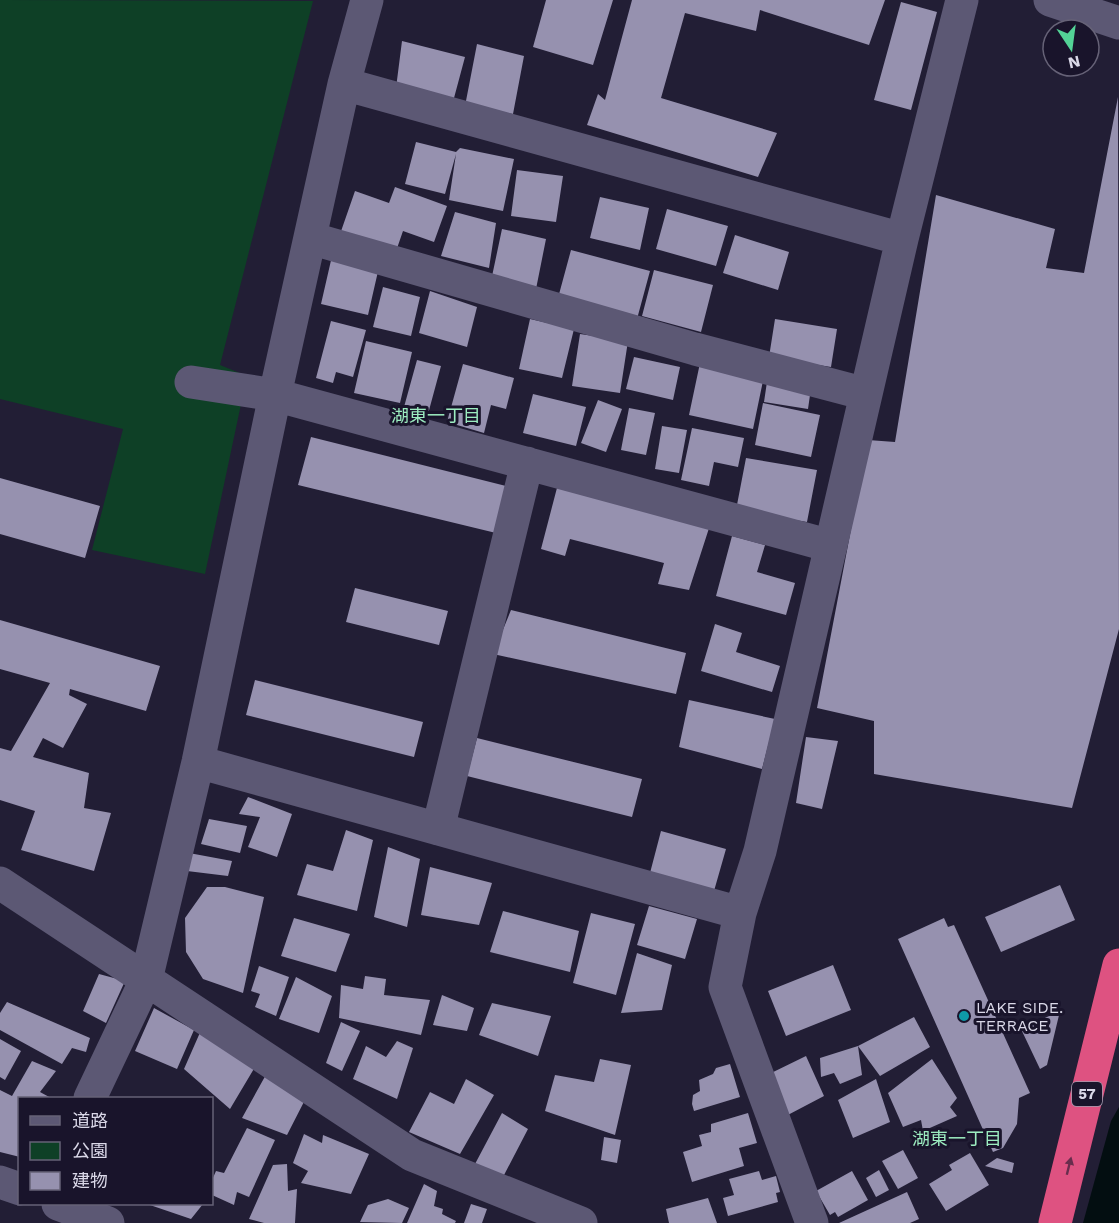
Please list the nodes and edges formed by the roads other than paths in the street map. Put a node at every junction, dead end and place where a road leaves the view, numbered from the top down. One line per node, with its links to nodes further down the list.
1 (367, 0): 5 (street)
2 (962, 0): 7 (street)
3 (1050, 0): 4 (street)
4 (1119, 23)
5 (344, 84): 6 (street); 7 (street)
6 (310, 238): 9 (street); 10 (street)
7 (902, 239): 9 (street)
8 (191, 382): 10 (street)
9 (866, 394): 12 (street)
10 (275, 395): 11 (street); 13 (street)
11 (527, 463): 12 (street); 14 (street)
12 (831, 546): 16 (street)
13 (198, 762): 14 (street); 18 (street)
14 (438, 829): 16 (street)
15 (0, 883): 18 (street)
16 (741, 913): 25 (street)
17 (1119, 965): 26 (highway, 57, one-way to 17)
18 (146, 980): 19 (street); 24 (street)
19 (90, 1097)
20 (0, 1182): 21 (street)
21 (18, 1188)
22 (63, 1205): 23 (street)
23 (108, 1223)
24 (581, 1223)
25 (812, 1223)
26 (1055, 1223)

